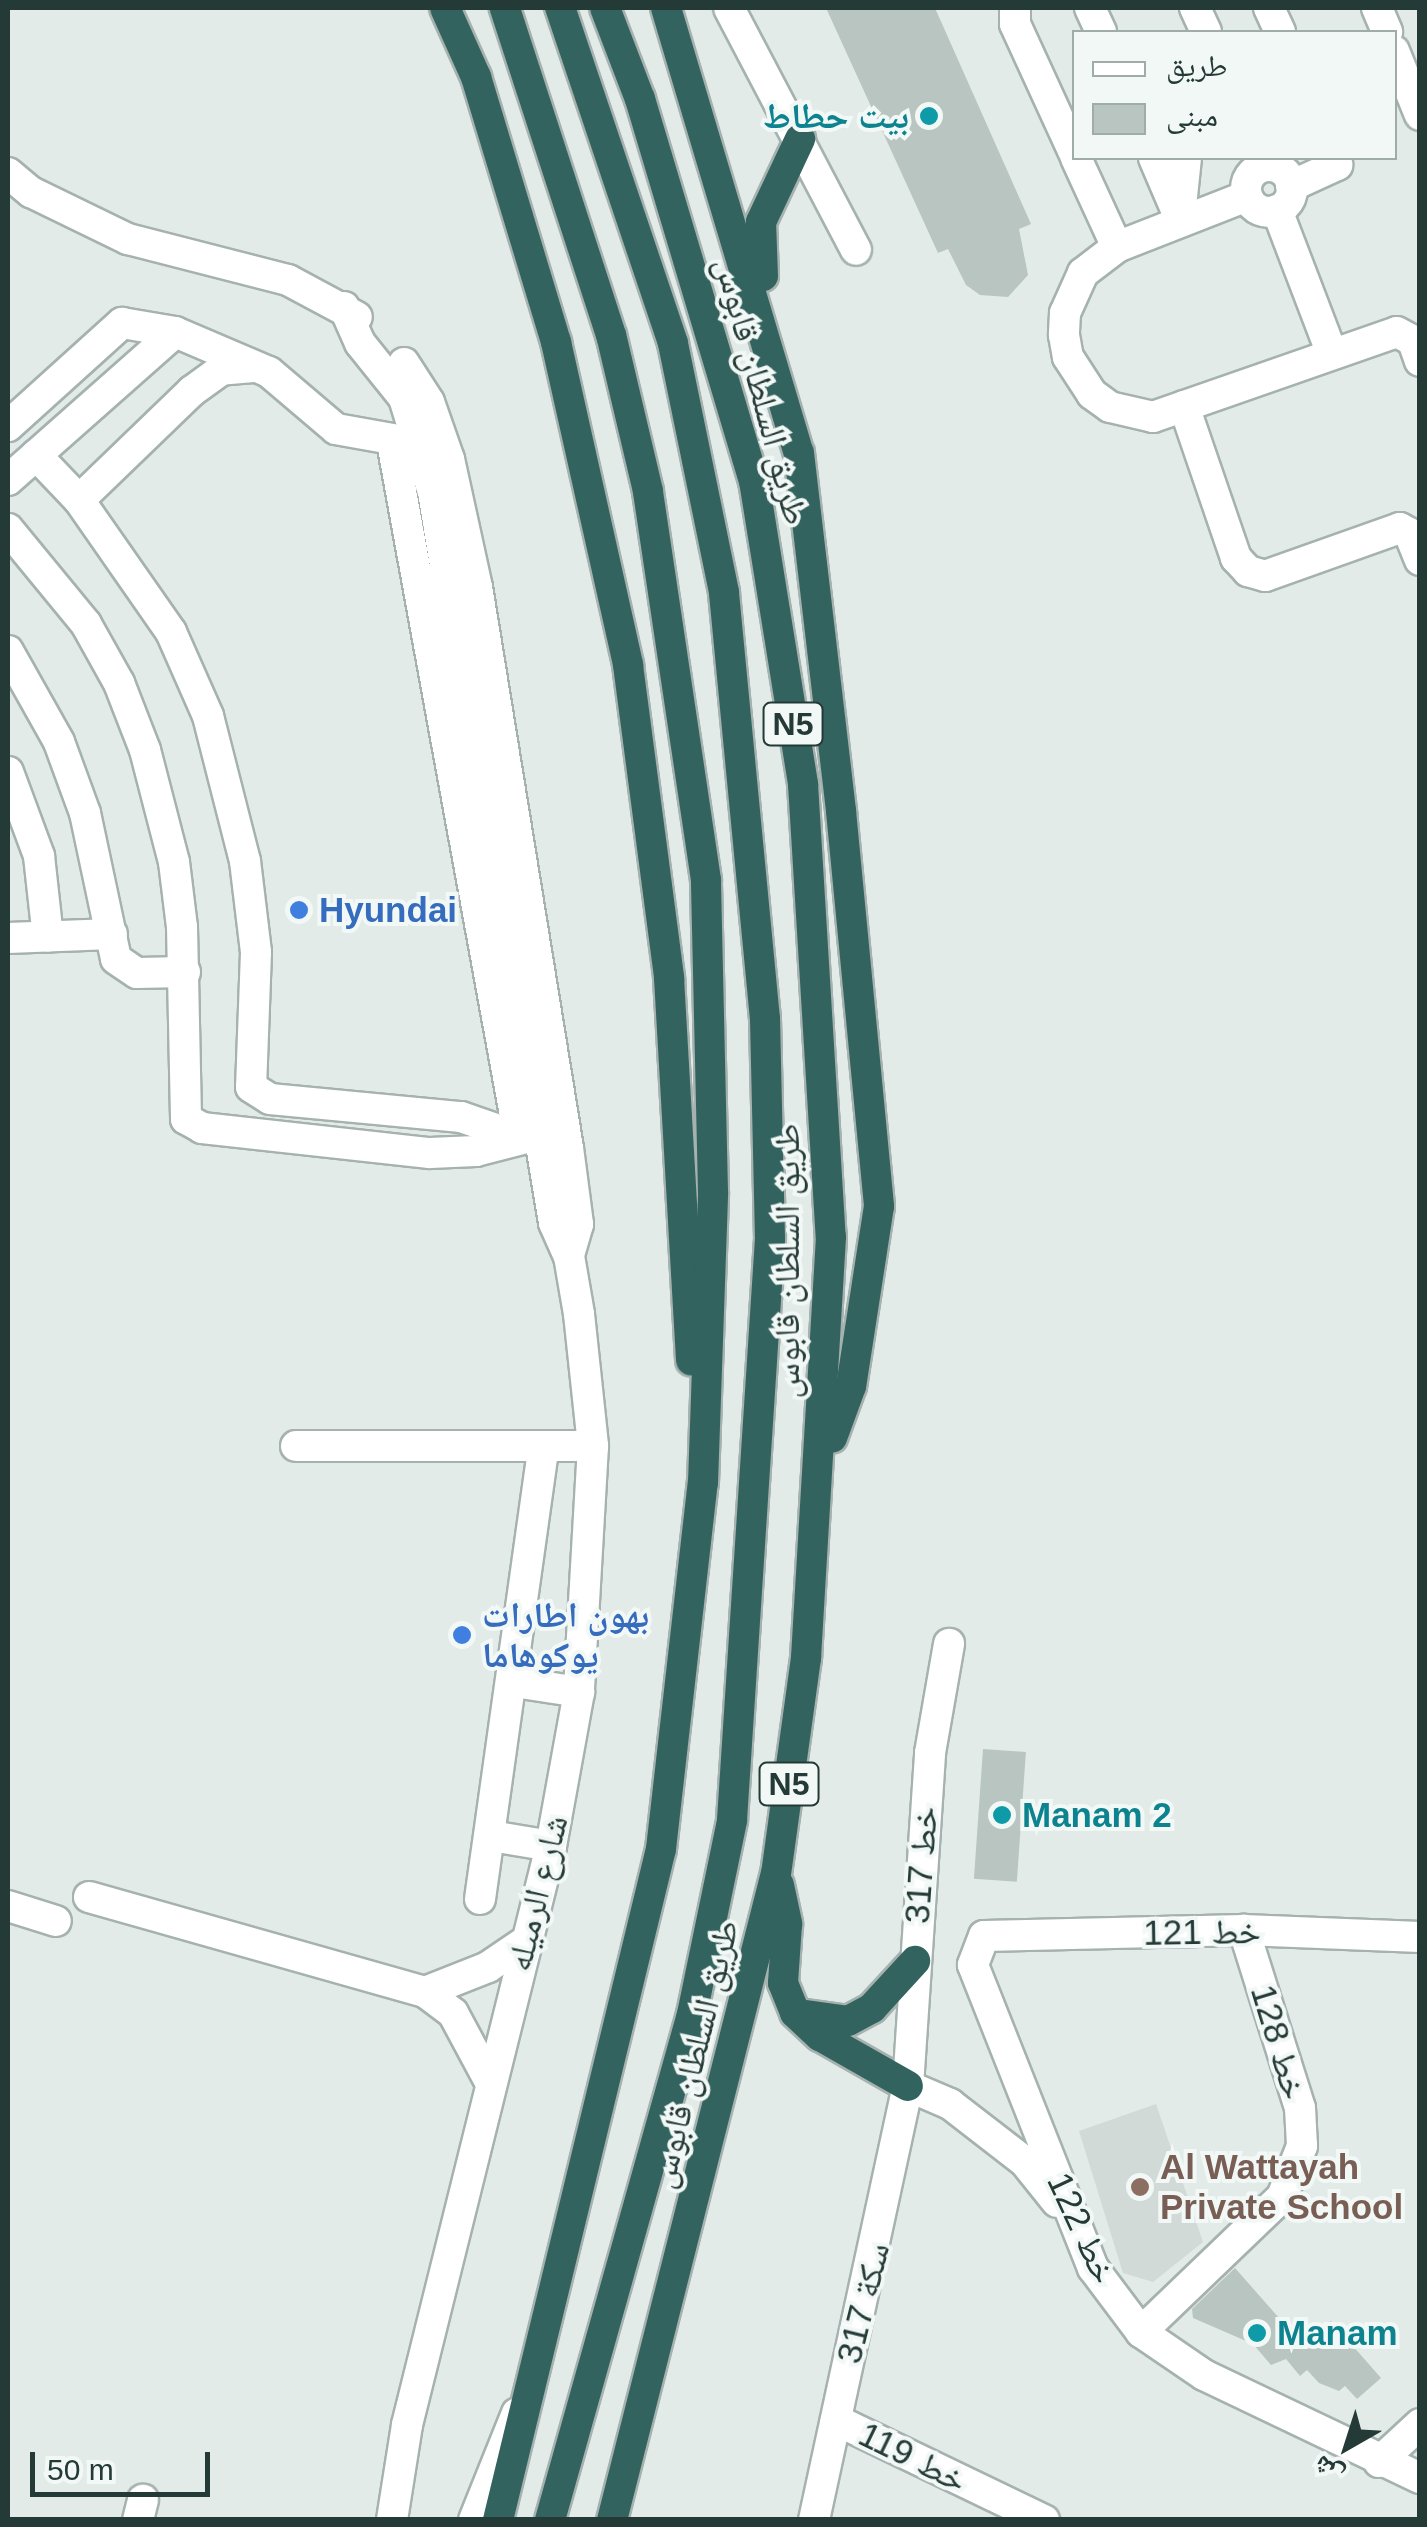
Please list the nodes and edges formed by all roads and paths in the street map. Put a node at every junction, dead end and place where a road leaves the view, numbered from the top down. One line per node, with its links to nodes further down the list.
1 (445, 8): 51 (highway)
2 (506, 8): 51 (highway)
3 (560, 8): 81 (highway, طريق السلطان قابوس / N5)
4 (606, 8): 50 (highway, طريق السلطان قابوس / N5)
5 (666, 8): 25 (highway)
6 (729, 8): 10 (street)
7 (1015, 8): 11 (street)
8 (1397, 58): 9 (street)
9 (1420, 115)
10 (800, 140): 22 (street); 25 (highway)
11 (1072, 146)
12 (1078, 160): 21 (street)
13 (1155, 160): 20 (street)
14 (1186, 160): 20 (street)
15 (1334, 160): 19 (street)
16 (1261, 162): 18 (street); 19 (street)
17 (8, 173): 23 (street)
18 (1248, 196): 19 (street); 20 (street)
19 (1284, 198): 26 (street)
20 (1180, 219): 21 (street)
21 (1118, 246): 30 (street)
22 (856, 250)
23 (344, 307): 29 (street); 37 (street)
24 (175, 332): 28 (street); 31 (street); 33 (street)
25 (768, 344): 50 (highway)
26 (1332, 354): 27 (street); 30 (street)
27 (1420, 360)
28 (254, 367): 32 (street); 35 (street)
29 (398, 388): 32 (street); 32 (street)
30 (1184, 406): 38 (street)
31 (8, 426)
32 (394, 439): 37 (street); 45 (street)
33 (36, 455): 34 (street); 35 (street)
34 (8, 480)
35 (78, 500): 45 (street)
36 (8, 528): 44 (street)
37 (466, 536): 46 (street)
38 (1420, 560)
39 (8, 651): 41 (street)
40 (8, 772): 42 (street)
41 (112, 934): 42 (street); 44 (street)
42 (48, 937): 43 (street)
43 (8, 938)
44 (185, 972): 45 (street)
45 (530, 1137): 46 (street)
46 (569, 1256): 49 (street, شارع الرميله)
47 (296, 1446): 48 (street)
48 (544, 1446): 49 (street); 53 (street)
49 (593, 1446): 54 (street, شارع الرميله)
50 (822, 1465): 57 (highway, طريق السلطان قابوس / N5)
51 (703, 1482): 73 (highway)
52 (949, 1644): 66 (street, خط 317)
53 (514, 1682): 54 (street); 55 (street)
54 (580, 1692): 56 (street, شارع الرميله)
55 (491, 1836): 56 (street); 59 (street)
56 (551, 1846): 65 (street, شارع الرميله)
57 (776, 1873): 68 (highway); 82 (highway, طريق السلطان قابوس / N5)
58 (89, 1896): 67 (street)
59 (480, 1899)
60 (8, 1906): 61 (street)
61 (56, 1921)
62 (1244, 1930): 63 (street, خط 121); 64 (street, خط 121); 72 (street, خط 128)
63 (984, 1936): 71 (street, خط 122)
64 (1420, 1937)
65 (526, 1941): 67 (street); 69 (street, شارع الرميله)
66 (915, 1961): 68 (highway); 70 (street, خط 317)
67 (426, 1992): 69 (street)
68 (795, 2013): 70 (highway)
69 (490, 2082): 78 (street, شارع الرميله)
70 (908, 2086): 71 (street); 74 (street, سكة 317)
71 (1075, 2224): 72 (street, خط 122)
72 (1141, 2332): 76 (street, خط 122)
73 (532, 2378): 79 (street); 80 (highway)
74 (836, 2420): 83 (street, سكة 317); 84 (street, خط 119)
75 (1420, 2424): 76 (street)
76 (1379, 2462): 77 (street, خط 122)
77 (1420, 2478)
78 (392, 2520)
79 (474, 2520)
80 (498, 2520)
81 (550, 2520)
82 (612, 2520)
83 (814, 2520)
84 (1044, 2520)

